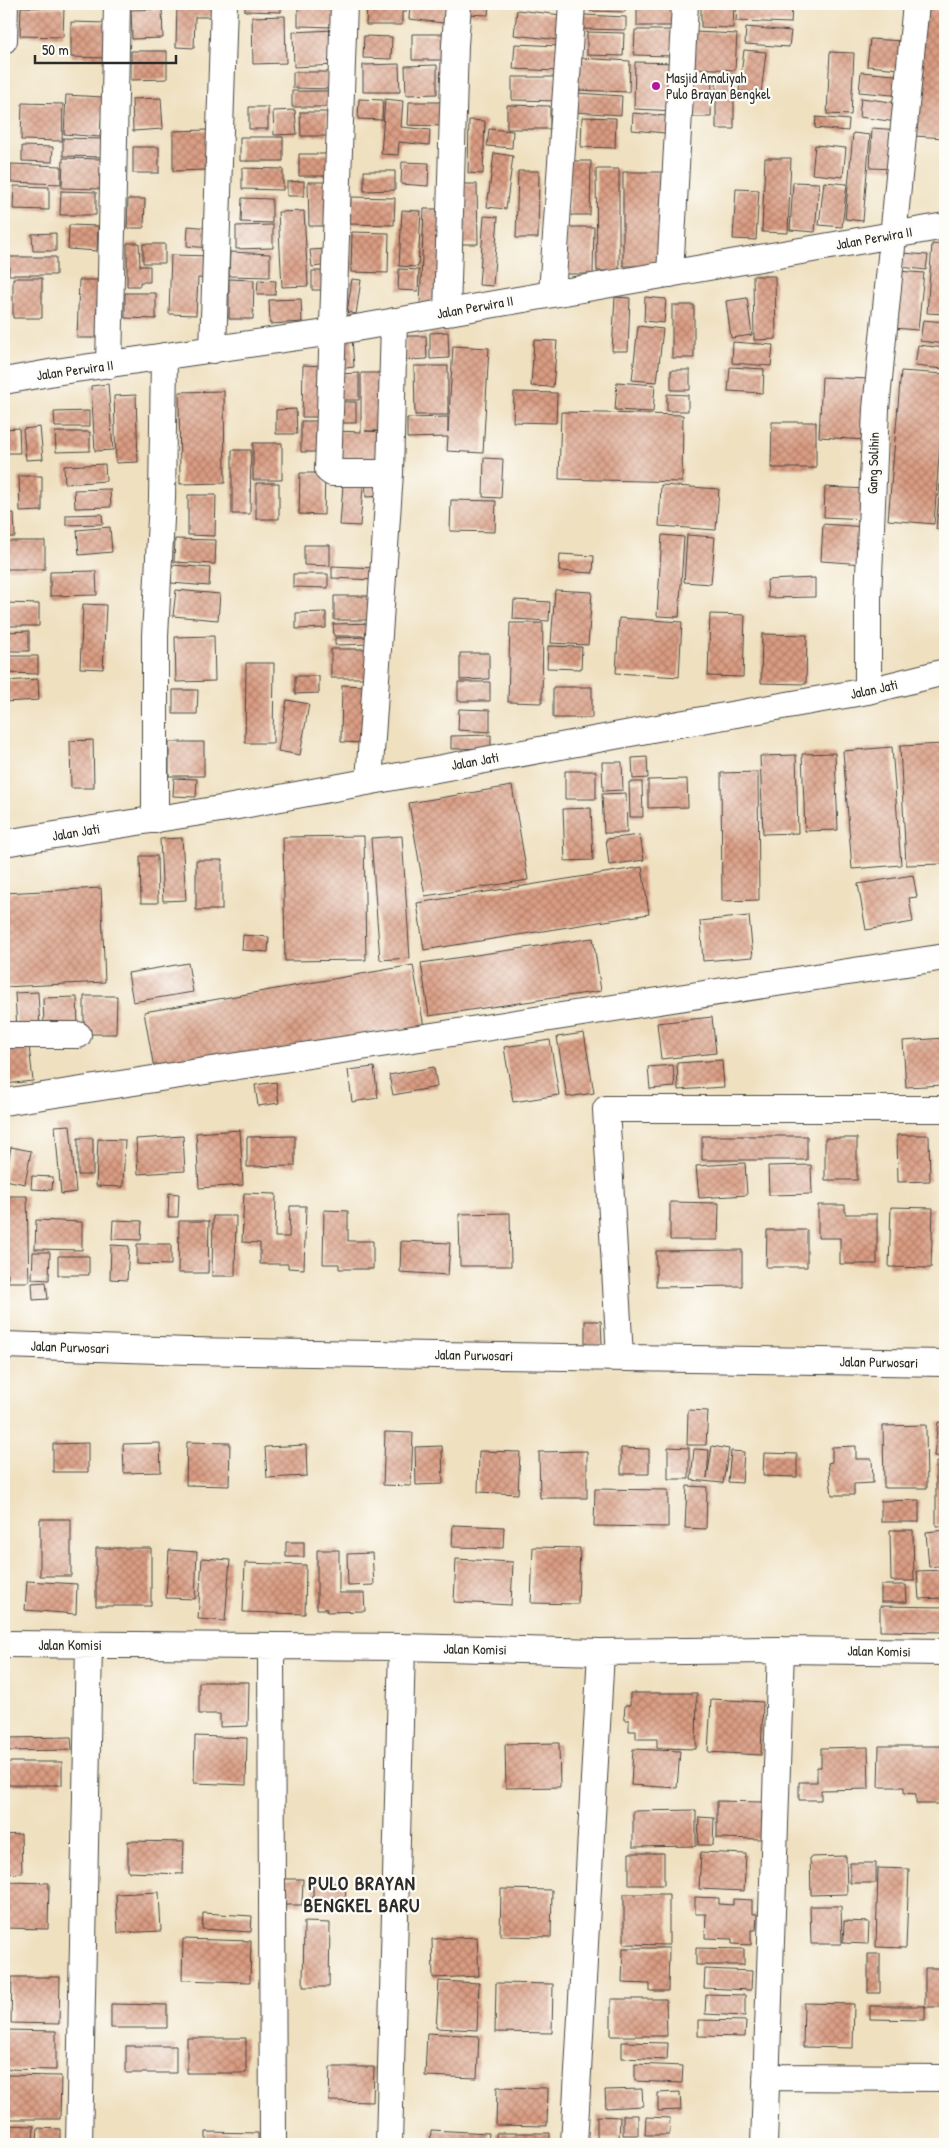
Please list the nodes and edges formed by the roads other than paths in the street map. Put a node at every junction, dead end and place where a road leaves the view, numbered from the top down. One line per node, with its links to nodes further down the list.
1 (5, 4): 9 (street)
2 (117, 4): 19 (street)
3 (224, 4): 17 (street)
4 (344, 4): 16 (street)
5 (458, 4): 14 (street)
6 (572, 4): 13 (street)
7 (685, 4): 12 (street)
8 (916, 4): 11 (street, Gang Solihin)
9 (4, 40)
10 (945, 226): 11 (street, Jalan Perwira II)
11 (892, 235): 12 (street, Jalan Perwira II); 23 (street, Gang Solihin)
12 (670, 274): 13 (street, Jalan Perwira II)
13 (552, 293): 14 (street, Jalan Perwira II)
14 (447, 313): 15 (street, Jalan Perwira II)
15 (394, 321): 16 (street, Jalan Perwira II); 21 (street)
16 (333, 332): 17 (street, Jalan Perwira II); 21 (street)
17 (213, 350): 18 (street, Jalan Perwira II)
18 (164, 356): 19 (street, Jalan Perwira II); 25 (street)
19 (109, 365): 20 (street, Jalan Perwira II)
20 (4, 381)
21 (390, 474): 24 (street)
22 (945, 672): 23 (street, Jalan Jati)
23 (868, 691): 24 (street, Jalan Jati)
24 (370, 781): 25 (street, Jalan Jati)
25 (155, 820): 26 (street, Jalan Jati)
26 (4, 843)
27 (945, 957): 30 (street)
28 (4, 1035): 29 (street)
29 (78, 1035)
30 (4, 1102)
31 (945, 1109): 33 (street)
32 (4, 1345): 33 (street, Jalan Purwosari)
33 (620, 1357): 34 (street, Jalan Purwosari)
34 (945, 1363)
35 (4, 1644): 36 (street, Jalan Komisi)
36 (89, 1645): 37 (street, Jalan Komisi); 44 (street)
37 (271, 1646): 38 (street, Jalan Komisi); 45 (street)
38 (402, 1647): 40 (street, Jalan Komisi); 46 (street)
39 (781, 1650): 40 (street, Jalan Komisi); 41 (street, Jalan Komisi); 42 (street)
40 (601, 1652): 47 (street)
41 (945, 1652)
42 (766, 2077): 43 (street); 48 (street)
43 (945, 2078)
44 (79, 2144)
45 (273, 2144)
46 (389, 2144)
47 (574, 2144)
48 (764, 2144)

